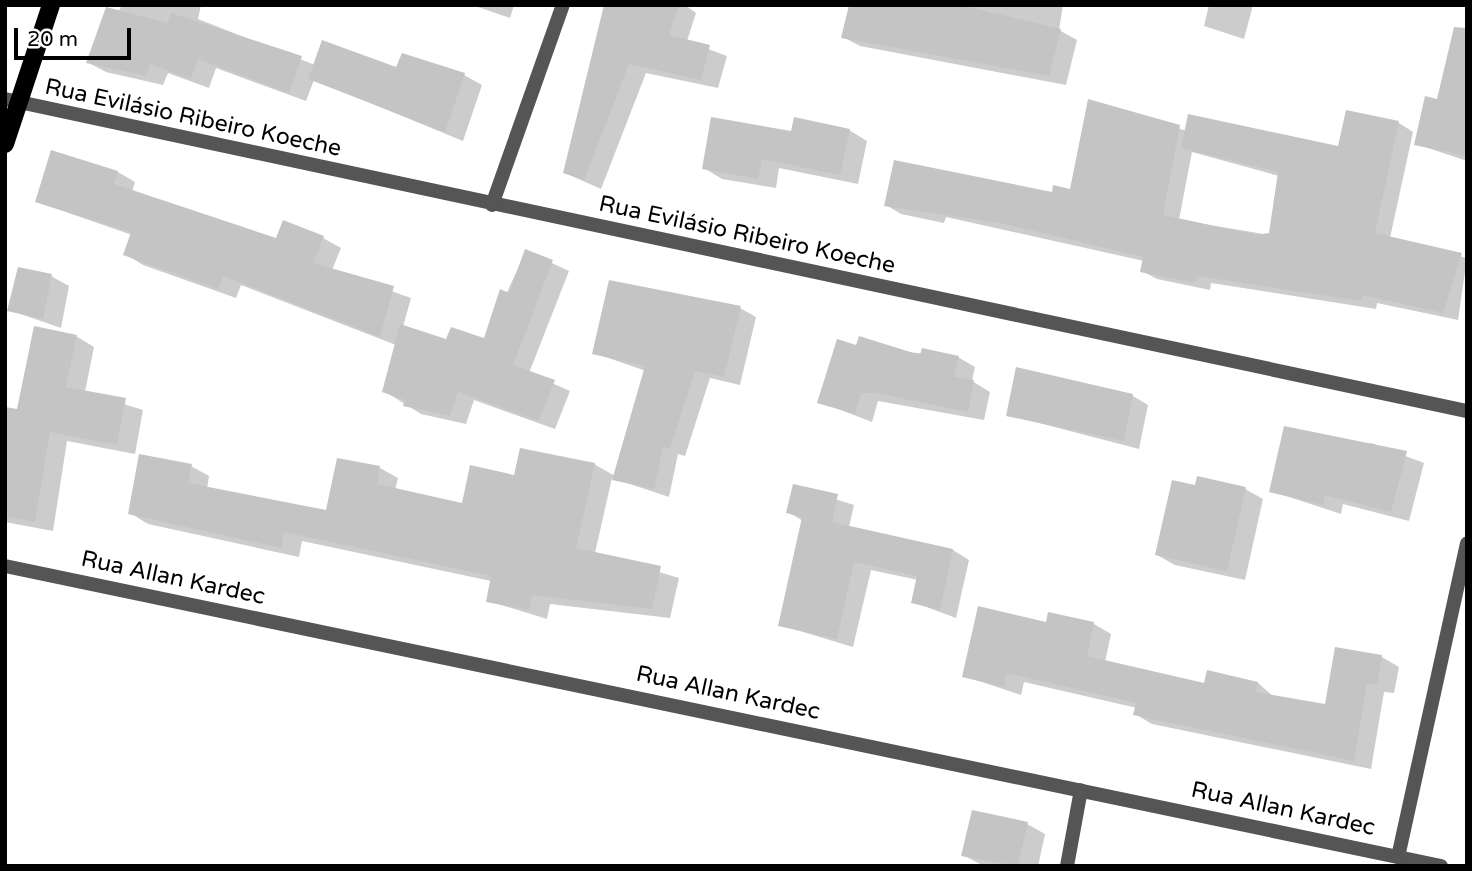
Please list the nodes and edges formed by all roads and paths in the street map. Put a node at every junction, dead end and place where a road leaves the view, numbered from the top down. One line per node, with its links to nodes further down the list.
1 (51, 5): 3 (main road)
2 (563, 5): 5 (street)
3 (12, 102): 4 (main road); 5 (street, Rua Evilásio Ribeiro Koeche)
4 (5, 144)
5 (492, 205): 6 (street, Rua Evilásio Ribeiro Koeche)
6 (1467, 411)
7 (1467, 544): 10 (street)
8 (5, 566): 9 (street, Rua Allan Kardec)
9 (1081, 790): 10 (street, Rua Allan Kardec); 11 (street)
10 (1398, 857): 12 (street, Rua Allan Kardec)
11 (1067, 866)
12 (1441, 866)

